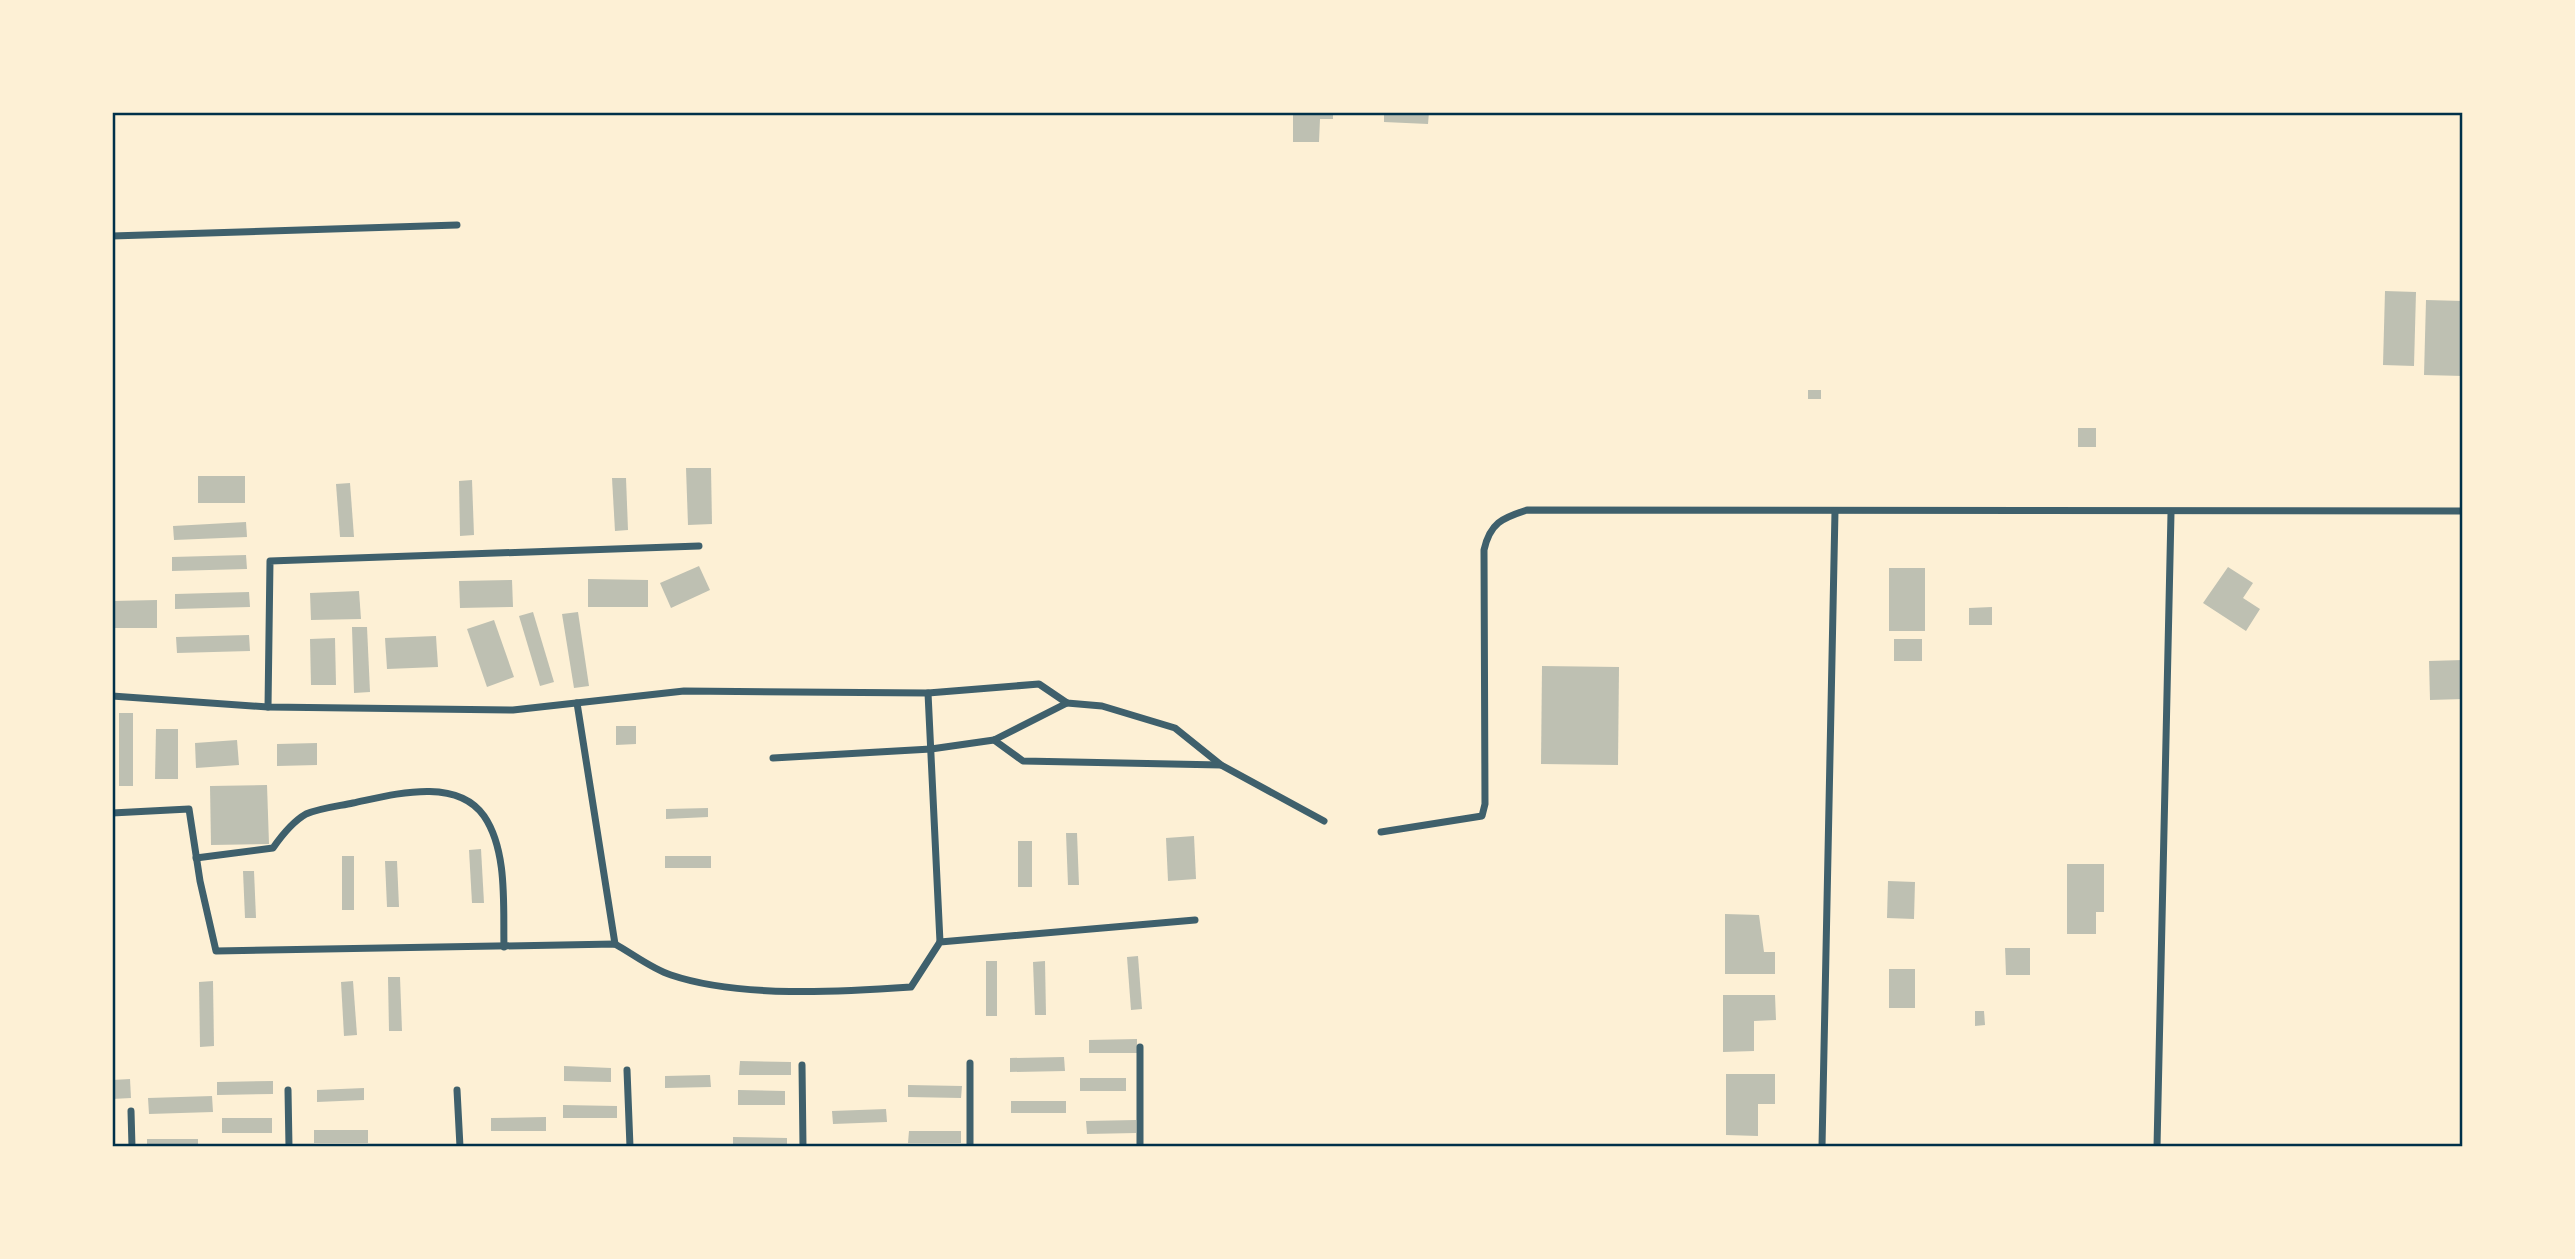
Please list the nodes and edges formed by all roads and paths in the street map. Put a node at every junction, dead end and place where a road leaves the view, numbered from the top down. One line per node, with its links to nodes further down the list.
1 (457, 225): 2 (street)
2 (112, 236)
3 (1835, 511): 5 (street); 18 (street); 38 (street)
4 (2463, 511): 5 (street)
5 (2171, 513): 39 (street)
6 (699, 547): 11 (street)
7 (928, 693): 9 (street); 10 (street); 13 (street)
8 (112, 696): 11 (street)
9 (1067, 702): 12 (street); 15 (street)
10 (577, 703): 11 (street); 22 (street)
11 (268, 707)
12 (994, 740): 13 (street); 15 (street)
13 (931, 749): 14 (street); 21 (street)
14 (773, 758)
15 (1221, 765): 17 (street)
16 (112, 813): 19 (street)
17 (1324, 821)
18 (1381, 832)
19 (196, 858): 23 (street); 23 (street)
20 (1195, 920): 21 (street)
21 (940, 942): 22 (street)
22 (615, 944): 23 (street)
23 (505, 947)
24 (1140, 1047): 37 (street)
25 (970, 1063): 36 (street)
26 (802, 1065): 35 (street)
27 (627, 1070): 34 (street)
28 (288, 1090): 32 (street)
29 (457, 1090): 33 (street)
30 (131, 1111): 31 (street)
31 (132, 1147)
32 (289, 1147)
33 (460, 1147)
34 (630, 1147)
35 (803, 1147)
36 (970, 1147)
37 (1140, 1147)
38 (1822, 1147)
39 (2157, 1147)

